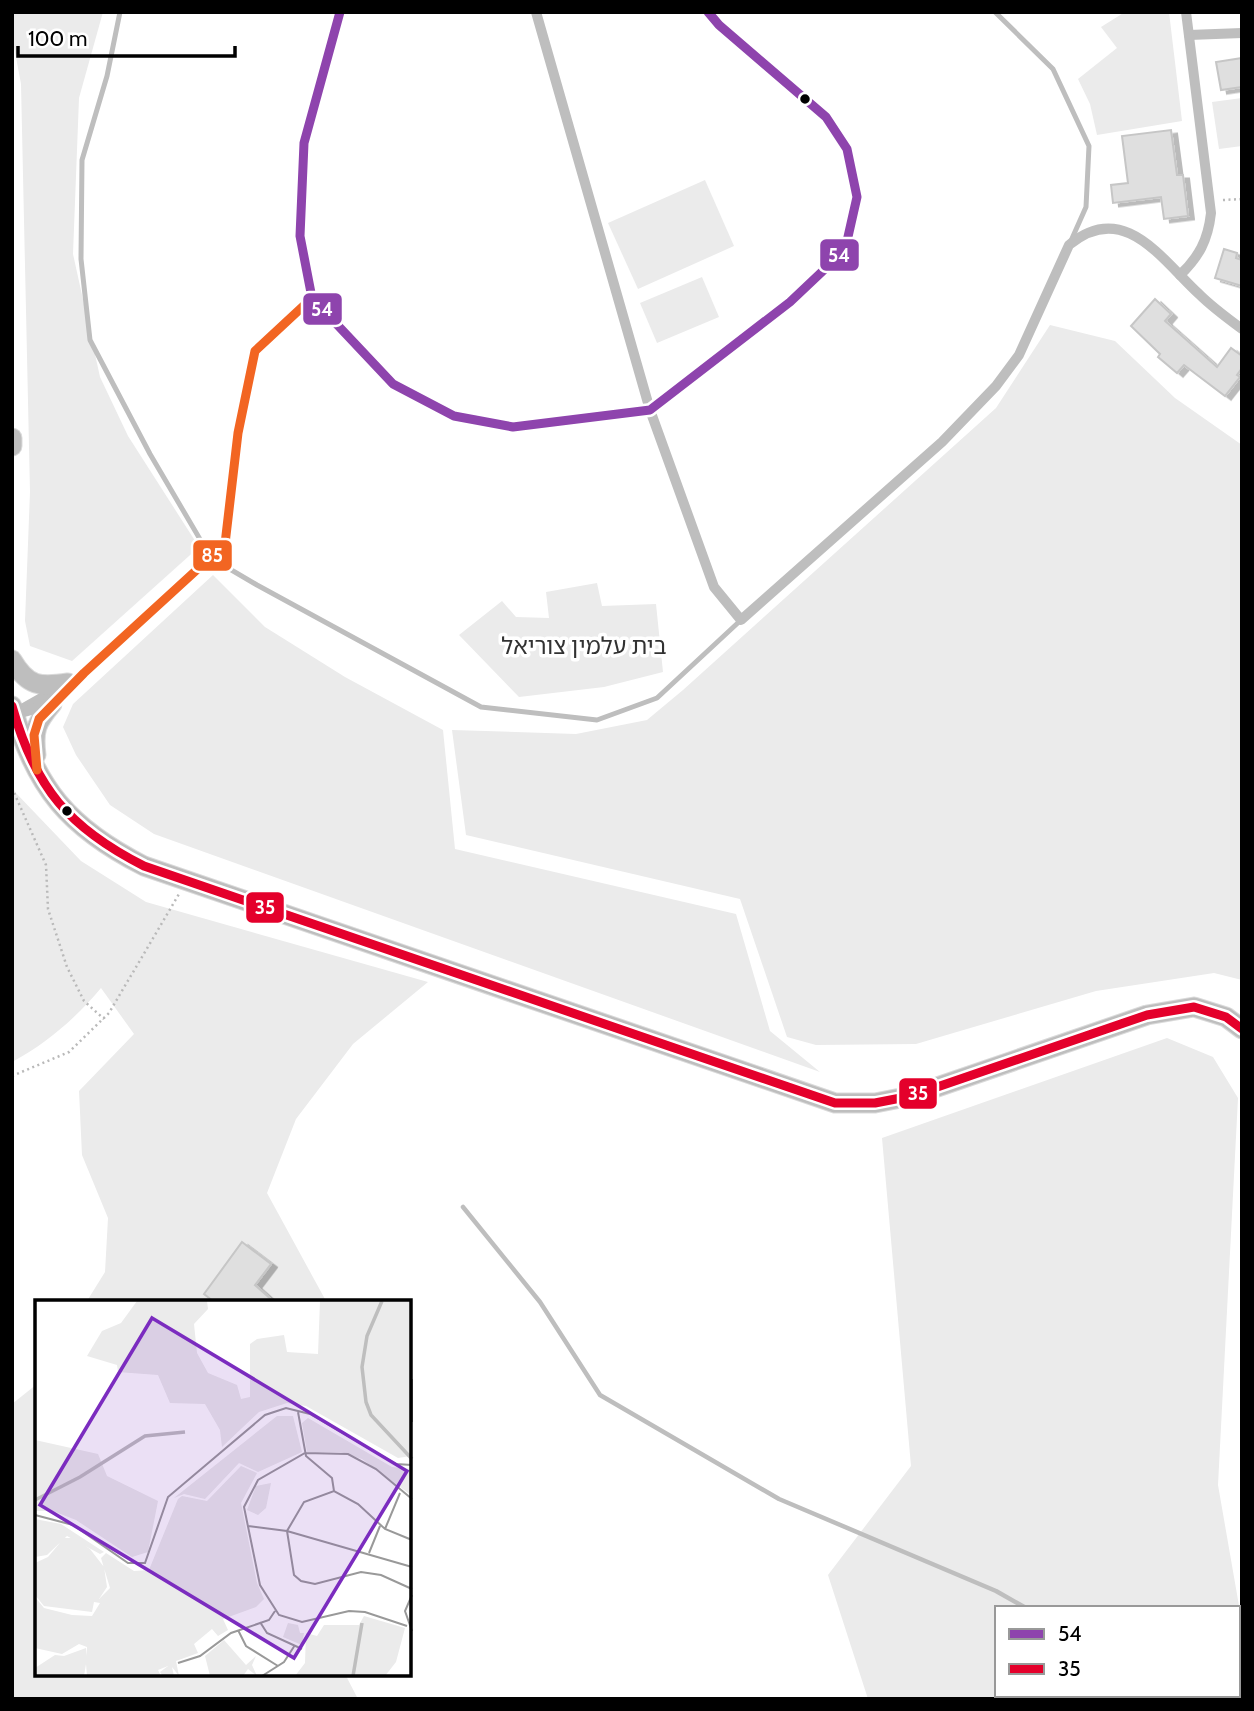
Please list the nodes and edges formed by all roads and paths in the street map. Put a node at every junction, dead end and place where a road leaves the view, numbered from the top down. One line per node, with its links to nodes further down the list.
1 (120, 12): 18 (lane)
2 (340, 12): 13 (street)
3 (536, 12): 15 (street)
4 (708, 12): 15 (street)
5 (995, 12): 11 (lane)
6 (1186, 12): 8 (street)
7 (1242, 33): 8 (street)
8 (1189, 35): 10 (street)
9 (1242, 199): 10 (path)
10 (1209, 201): 12 (street)
11 (1069, 245): 12 (street); 19 (street)
12 (1180, 275): 14 (street)
13 (312, 298): 15 (street); 18 (street)
14 (1242, 329)
15 (650, 410): 19 (street)
16 (12, 438): 17 (highway)
17 (12, 446)
18 (211, 558): 19 (lane); 21 (street)
19 (741, 621)
20 (12, 660): 21 (highway)
21 (76, 678): 22 (street); 23 (street)
22 (52, 704): 23 (street); 24 (highway)
23 (13, 710): 24 (highway)
24 (37, 770): 26 (highway)
25 (12, 788): 27 (path)
26 (187, 880): 27 (path); 28 (highway)
27 (104, 1018): 29 (path)
28 (1242, 1030)
29 (12, 1076)

